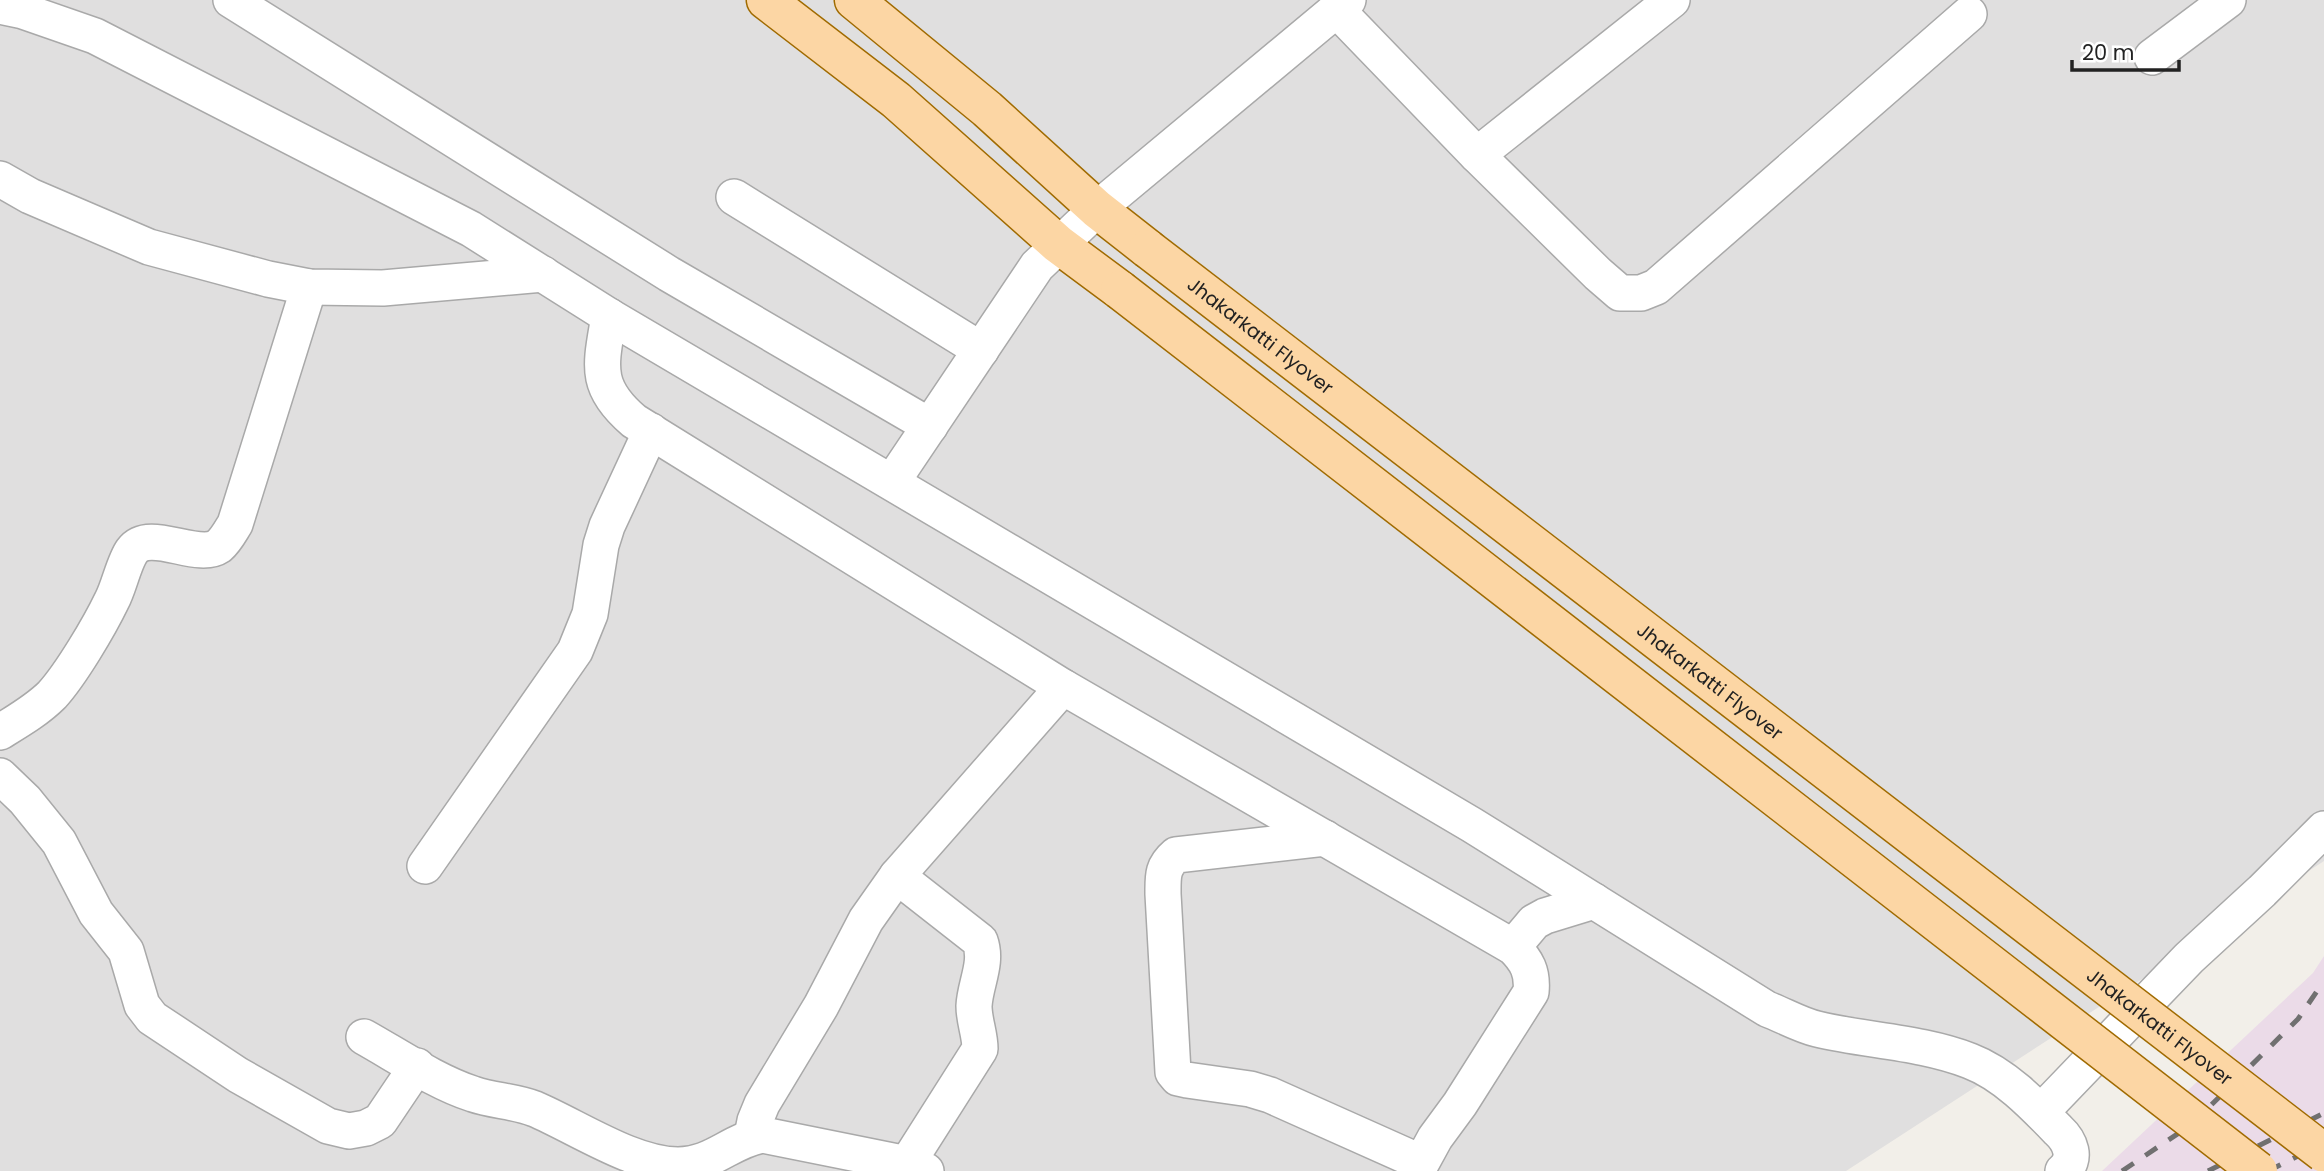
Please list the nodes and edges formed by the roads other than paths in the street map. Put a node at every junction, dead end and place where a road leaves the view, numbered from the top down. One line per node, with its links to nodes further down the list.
1 (231, 0): 19 (street)
2 (766, 0): 14 (main road)
3 (854, 0): 13 (main road, Jhakarkatti Flyover)
4 (1672, 0): 10 (street)
5 (2228, 0): 9 (street)
6 (1342, 5): 10 (street); 13 (street)
7 (0, 6): 15 (street)
8 (1969, 14): 10 (street)
9 (2152, 57)
10 (1477, 155)
11 (0, 180): 16 (street)
12 (734, 197): 18 (street)
13 (1097, 209): 14 (street); 35 (main road, Jhakarkatti Flyover, bridge)
14 (1058, 244): 18 (street); 39 (main road, bridge)
15 (543, 274): 16 (street); 17 (street)
16 (309, 287): 23 (street)
17 (609, 316): 20 (street); 21 (street)
18 (981, 350): 19 (street)
19 (930, 426): 21 (street)
20 (651, 431): 22 (street); 27 (street)
21 (892, 482): 29 (street)
22 (1063, 688): 26 (street); 28 (street)
23 (0, 732)
24 (0, 776): 32 (street)
25 (2324, 829): 33 (street)
26 (1325, 838): 30 (street); 36 (street)
27 (425, 866)
28 (897, 876): 34 (street); 37 (street)
29 (1594, 901): 30 (street); 33 (street)
30 (1513, 947): 36 (street)
31 (364, 1037): 32 (street)
32 (417, 1066): 34 (street)
33 (2041, 1112): 38 (street)
34 (751, 1136): 37 (street)
35 (2324, 1153)
36 (1419, 1166)
37 (916, 1168)
38 (2063, 1171)
39 (2258, 1171)

